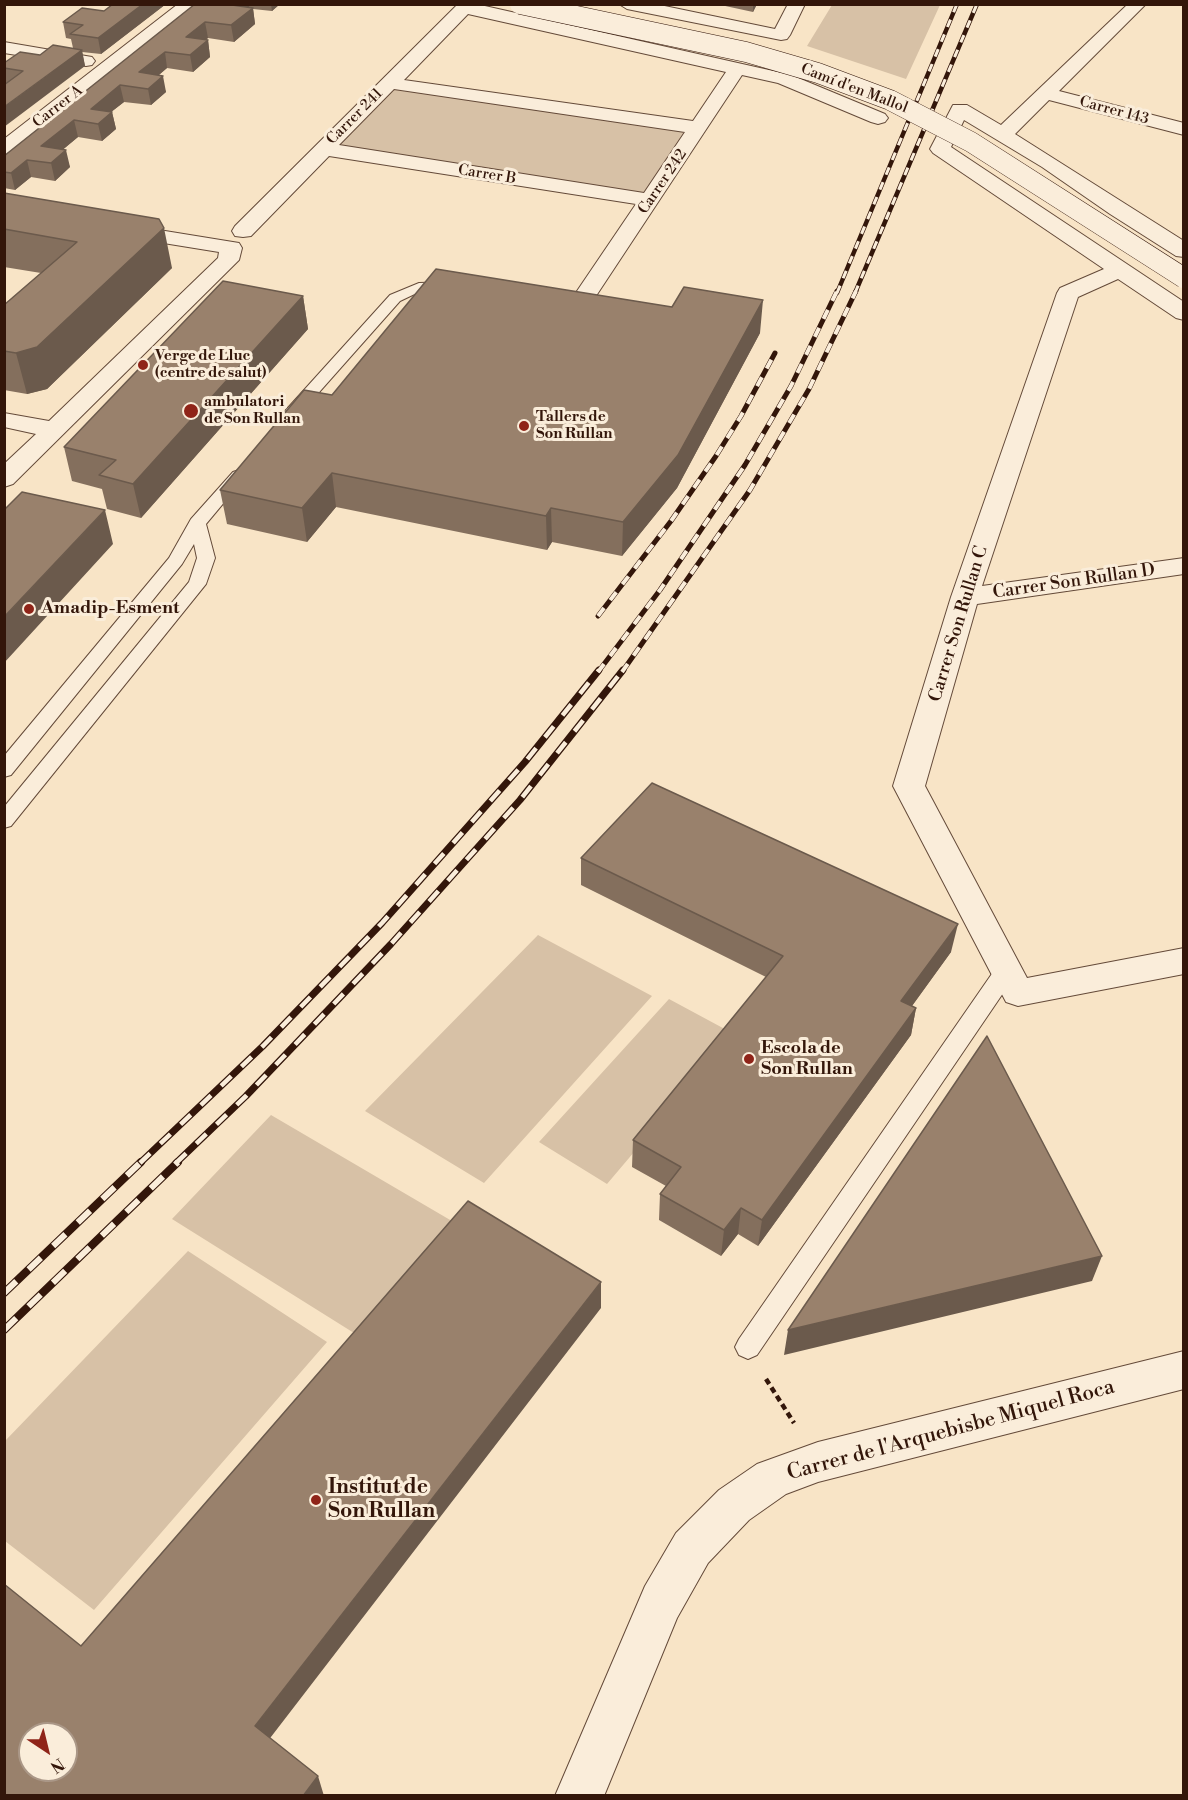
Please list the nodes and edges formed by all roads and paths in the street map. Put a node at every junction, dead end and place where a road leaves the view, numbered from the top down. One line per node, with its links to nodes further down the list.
1 (190, 4): 8 (street, Carrer A)
2 (520, 4): 23 (street, Camí d'en Mallol, bridge)
3 (627, 4): 4 (street)
4 (797, 4)
5 (1138, 4): 11 (street, Carrer 143)
6 (466, 6): 9 (street); 10 (street, Carrer 241)
7 (4, 47): 8 (street, Carrer A)
8 (112, 65): 16 (street, Carrer A)
9 (738, 68): 12 (street); 13 (street, Carrer 242)
10 (388, 83): 13 (street); 17 (street, Carrer 241)
11 (1046, 93): 14 (street, Carrer 143); 15 (street, Carrer 143)
12 (878, 118)
13 (699, 128): 18 (street, Carrer 242)
14 (1184, 129)
15 (1003, 134): 21 (street); 22 (street)
16 (4, 149)
17 (323, 149): 18 (street, Carrer B); 20 (street, Carrer 241)
18 (651, 200): 25 (street, Carrer 242)
19 (98, 226): 20 (street)
20 (237, 239): 29 (street, Carrer 241)
21 (1184, 251)
22 (1118, 270): 26 (street); 34 (street, Carrer Son Rullan C)
23 (1184, 278)
24 (460, 287): 28 (lane)
25 (584, 294)
26 (1184, 313)
27 (4, 420): 29 (street)
28 (284, 422)
29 (55, 430): 31 (street, Carrer 241)
30 (248, 464): 32 (lane)
31 (4, 479)
32 (197, 523): 35 (lane); 36 (lane)
33 (1184, 566): 34 (street, Carrer Son Rullan D)
34 (965, 597): 38 (street, Carrer Son Rullan C)
35 (4, 770)
36 (4, 821)
37 (1184, 961): 38 (street)
38 (1012, 982): 39 (lane)
39 (748, 1347): 41 (path)
40 (1184, 1370): 41 (street, Carrer de l'Arquebisbe Miquel Roca)
41 (818, 1462): 42 (street, Carrer de l'Arquebisbe Miquel Roca)
42 (579, 1796)

